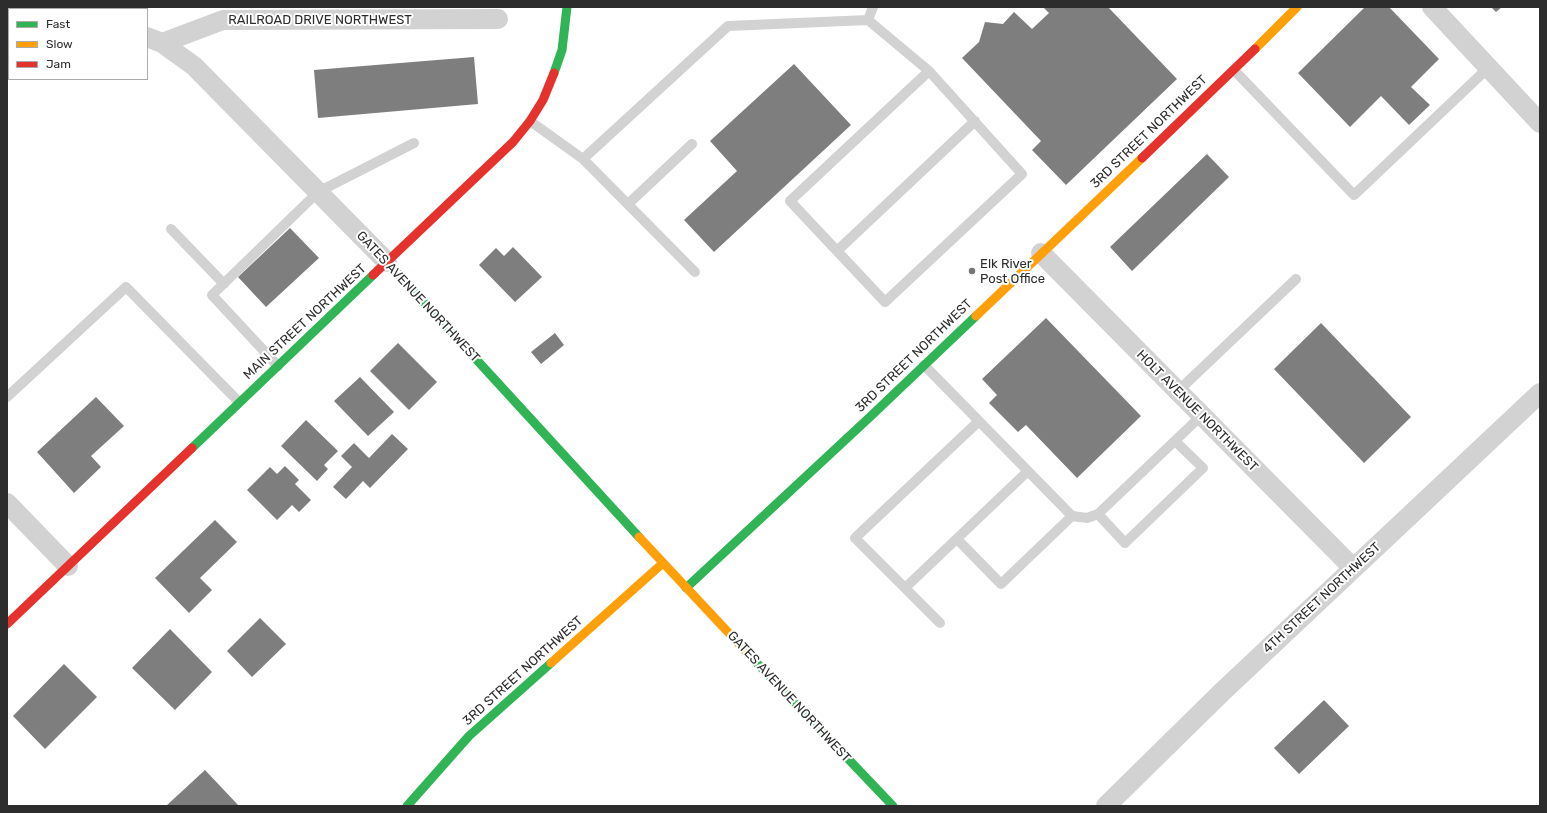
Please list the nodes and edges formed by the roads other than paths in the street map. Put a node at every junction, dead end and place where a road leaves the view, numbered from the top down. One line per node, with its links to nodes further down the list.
1 (567, 7): 11 (street, MAIN STREET NORTHWEST)
2 (872, 7): 6 (lane)
3 (1297, 7): 9 (street, 3RD STREET NORTHWEST)
4 (1432, 7): 8 (street)
5 (498, 19): 7 (street, RAILROAD DRIVE NORTHWEST)
6 (868, 20): 10 (lane); 16 (lane)
7 (154, 40): 17 (street, GATES AVENUE NORTHWEST)
8 (1488, 68): 9 (lane); 13 (street)
9 (1234, 70): 21 (street, 3RD STREET NORTHWEST)
10 (929, 71): 12 (lane); 20 (lane)
11 (530, 121): 16 (lane); 22 (street, MAIN STREET NORTHWEST)
12 (975, 121): 20 (lane); 20 (lane)
13 (1540, 123)
14 (414, 143): 17 (lane)
15 (692, 144): 18 (lane)
16 (583, 159): 18 (lane)
17 (318, 192): 22 (street, GATES AVENUE NORTHWEST); 25 (lane)
18 (628, 204): 23 (lane)
19 (171, 229): 25 (lane)
20 (837, 251)
21 (1041, 253): 26 (street, 3RD STREET NORTHWEST); 28 (street, HOLT AVENUE NORTHWEST)
22 (387, 262): 27 (street, MAIN STREET NORTHWEST); 40 (street, GATES AVENUE NORTHWEST)
23 (696, 272)
24 (1296, 279): 28 (lane)
25 (224, 284): 27 (lane)
26 (924, 365): 33 (lane); 43 (street, 3RD STREET NORTHWEST)
27 (278, 366): 31 (street, MAIN STREET NORTHWEST)
28 (1177, 392): 32 (street, HOLT AVENUE NORTHWEST)
29 (1540, 393): 42 (street, 4TH STREET NORTHWEST)
30 (7, 397): 31 (lane)
31 (239, 402): 41 (street, MAIN STREET NORTHWEST)
32 (1201, 416): 34 (lane); 42 (street, HOLT AVENUE NORTHWEST)
33 (979, 421): 35 (lane); 44 (lane)
34 (1175, 441): 37 (lane); 37 (lane)
35 (1028, 471): 38 (lane); 39 (lane)
36 (7, 503): 41 (street)
37 (1098, 514): 38 (lane)
38 (1072, 516): 39 (lane)
39 (957, 539): 44 (lane)
40 (663, 563): 43 (street, GATES AVENUE NORTHWEST); 47 (street, 3RD STREET NORTHWEST)
41 (68, 566): 46 (street, MAIN STREET NORTHWEST)
42 (1353, 568): 49 (street, 4TH STREET NORTHWEST)
43 (686, 588): 48 (street, GATES AVENUE NORTHWEST)
44 (905, 588): 45 (lane)
45 (940, 623)
46 (7, 624)
47 (407, 806)
48 (893, 806)
49 (1106, 806)

